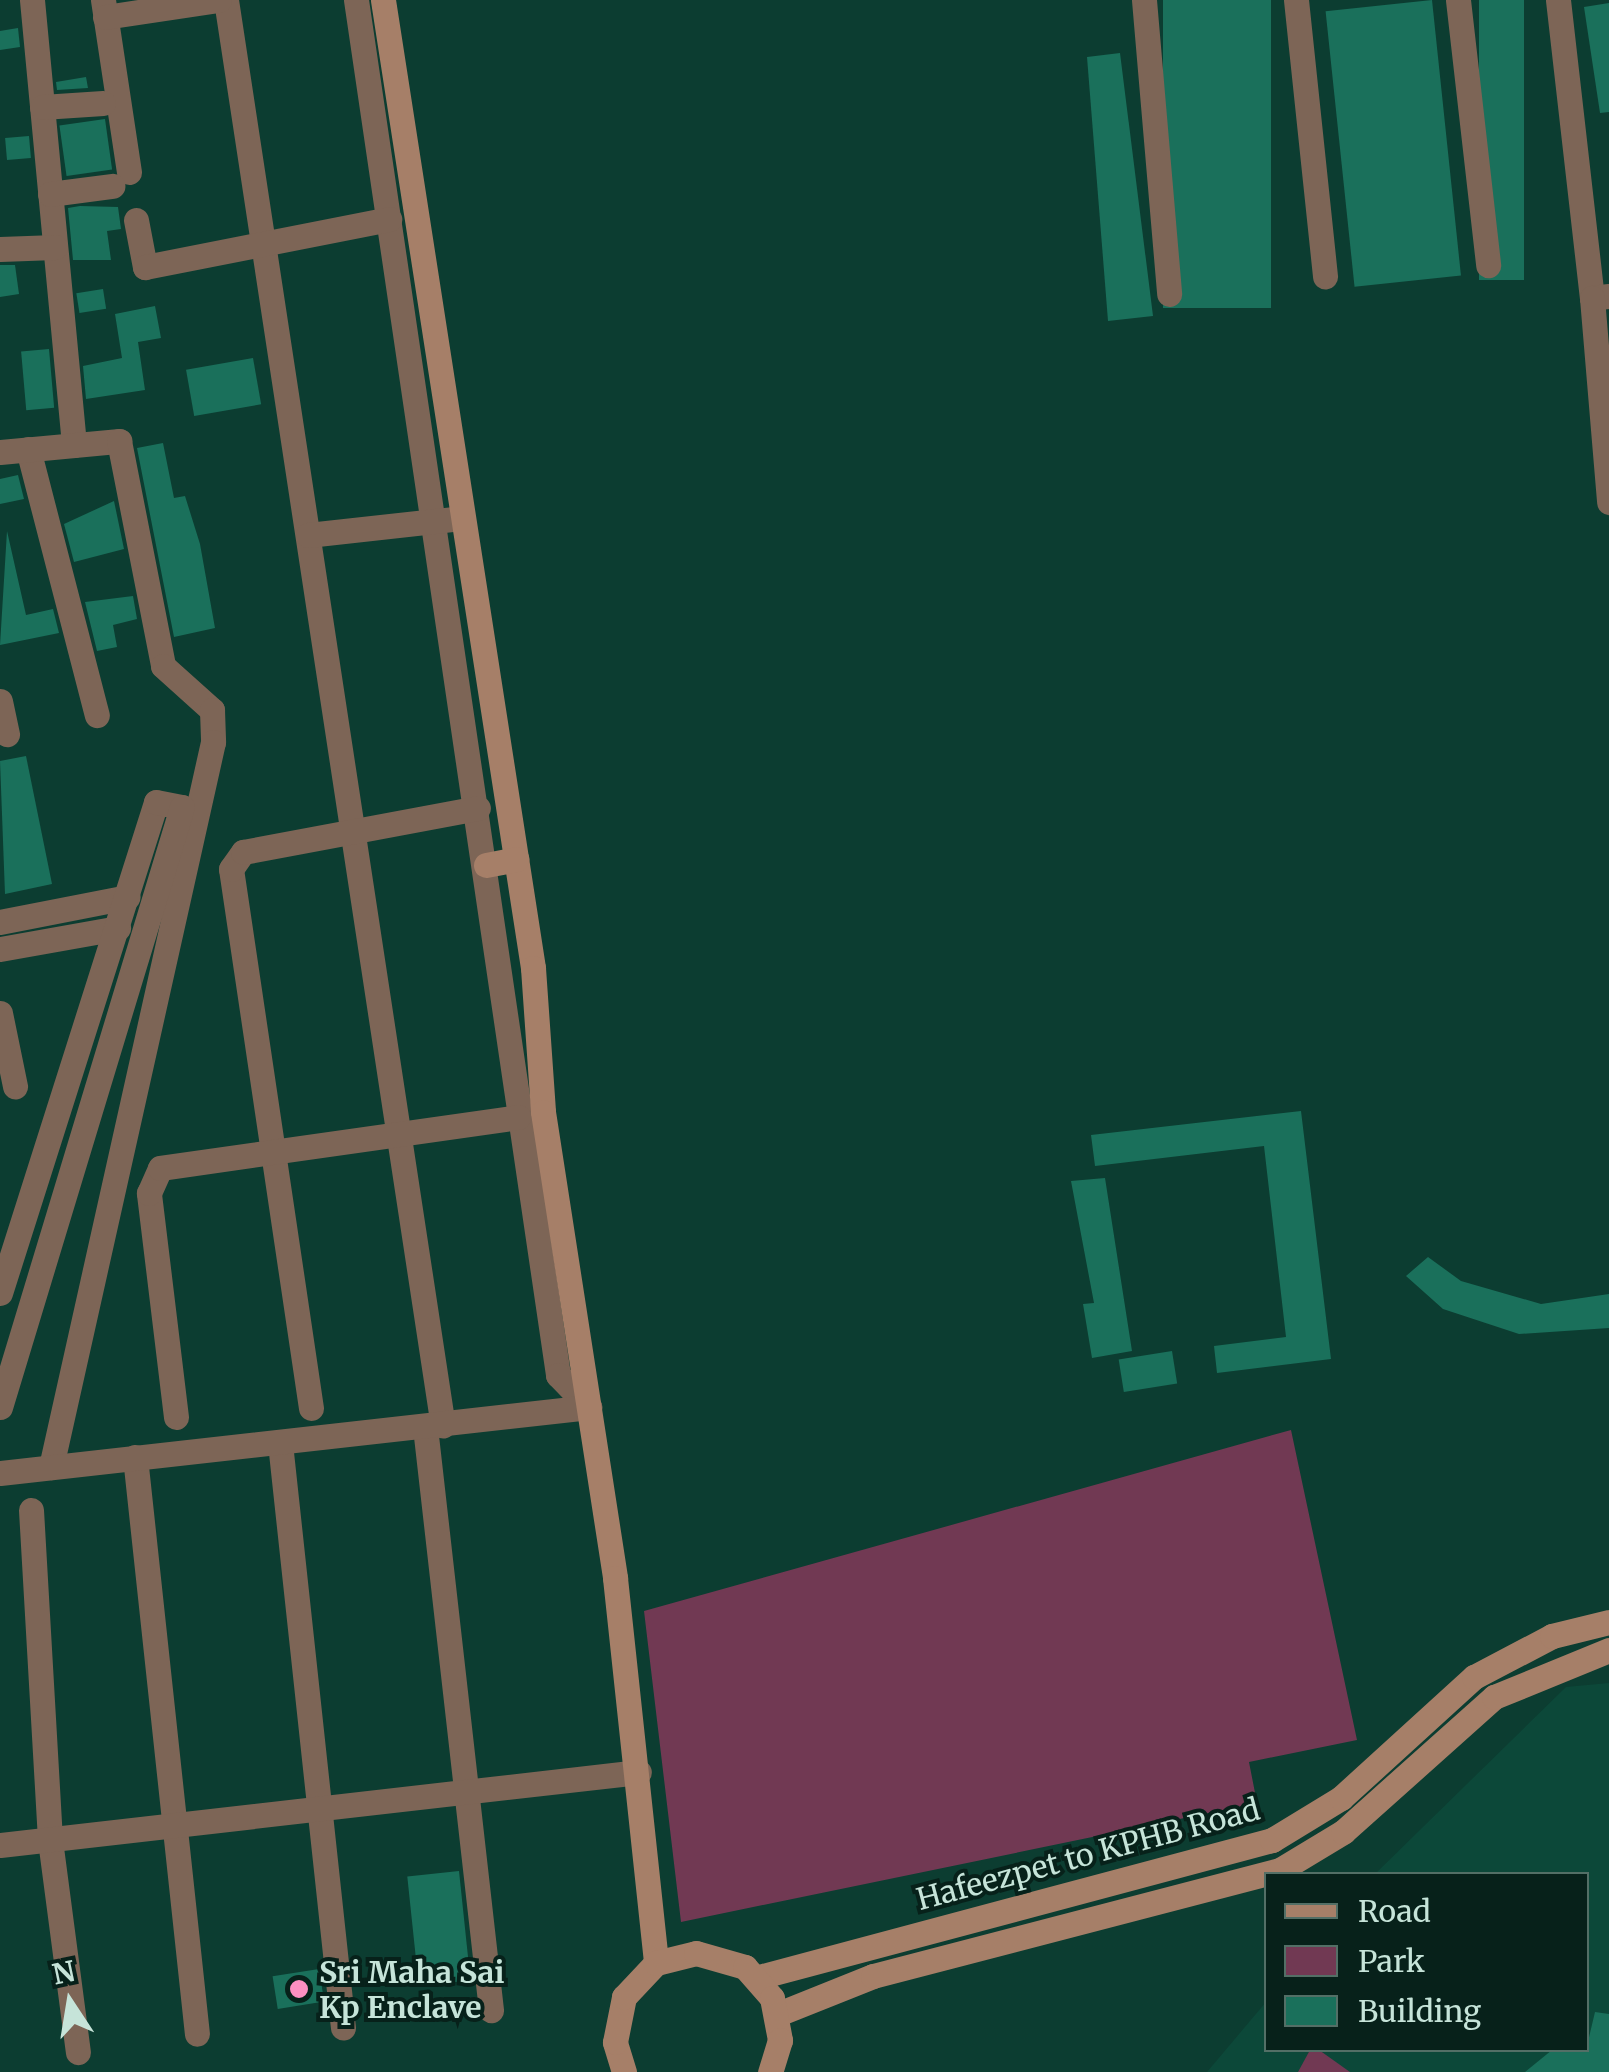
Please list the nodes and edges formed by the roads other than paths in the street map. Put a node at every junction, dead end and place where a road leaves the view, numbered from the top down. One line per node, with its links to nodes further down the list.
1 (32, 0): 12 (street)
2 (219, 0): 10 (street)
3 (226, 0): 16 (street)
4 (356, 0): 14 (street)
5 (382, 0): 27 (main road)
6 (1144, 0): 21 (street)
7 (1296, 0): 20 (street)
8 (1458, 0): 19 (street)
9 (1558, 0): 22 (street)
10 (104, 8): 13 (street)
11 (103, 102): 12 (street)
12 (42, 107): 13 (street)
13 (50, 194): 17 (street)
14 (388, 219): 16 (street); 28 (street)
15 (136, 220): 16 (street)
16 (260, 244): 29 (street)
17 (55, 247): 18 (street); 23 (street)
18 (0, 249)
19 (1488, 265)
20 (1325, 276)
21 (1170, 294)
22 (1601, 297): 26 (street)
23 (74, 444): 24 (street); 54 (street)
24 (28, 449): 25 (street); 31 (street)
25 (0, 452)
26 (1609, 502)
27 (462, 518): 28 (street); 35 (main road)
28 (435, 520): 29 (street); 33 (street)
29 (308, 535): 34 (street)
30 (0, 701): 32 (street)
31 (97, 714)
32 (7, 734)
33 (478, 808): 34 (street); 36 (street)
34 (352, 832): 44 (street); 45 (street)
35 (516, 860): 36 (main road); 47 (main road)
36 (486, 865): 43 (street)
37 (128, 896): 38 (street); 39 (street); 48 (street)
38 (0, 922)
39 (118, 928): 40 (street); 46 (street)
40 (0, 949)
41 (0, 1013): 42 (street)
42 (16, 1086)
43 (518, 1116): 44 (street); 47 (street)
44 (404, 1134): 45 (street); 51 (street)
45 (271, 1153): 49 (street); 50 (street)
46 (0, 1293)
47 (589, 1407): 51 (street); 59 (main road)
48 (0, 1408)
49 (311, 1408)
50 (176, 1418)
51 (434, 1427): 52 (street); 60 (street)
52 (280, 1442): 53 (street); 61 (street)
53 (135, 1458): 54 (street); 62 (street)
54 (51, 1468): 55 (street)
55 (0, 1473)
56 (31, 1510): 63 (street)
57 (1609, 1622): 68 (main road, Hafeezpet to KPHB Road)
58 (1609, 1650): 65 (main road)
59 (639, 1772): 60 (street); 67 (main road)
60 (466, 1793): 61 (street); 69 (street)
61 (322, 1810): 62 (street); 71 (street)
62 (172, 1827): 63 (street); 72 (street)
63 (50, 1840): 64 (street); 73 (street)
64 (0, 1846)
65 (1272, 1872)
66 (1264, 1874): 70 (main road)
67 (656, 1963): 68 (main road); 74 (main road)
68 (760, 1978): 70 (main road)
69 (491, 2010)
70 (778, 2014): 75 (main road)
71 (344, 2028)
72 (197, 2034)
73 (78, 2052)
74 (617, 2069)
75 (773, 2070)

